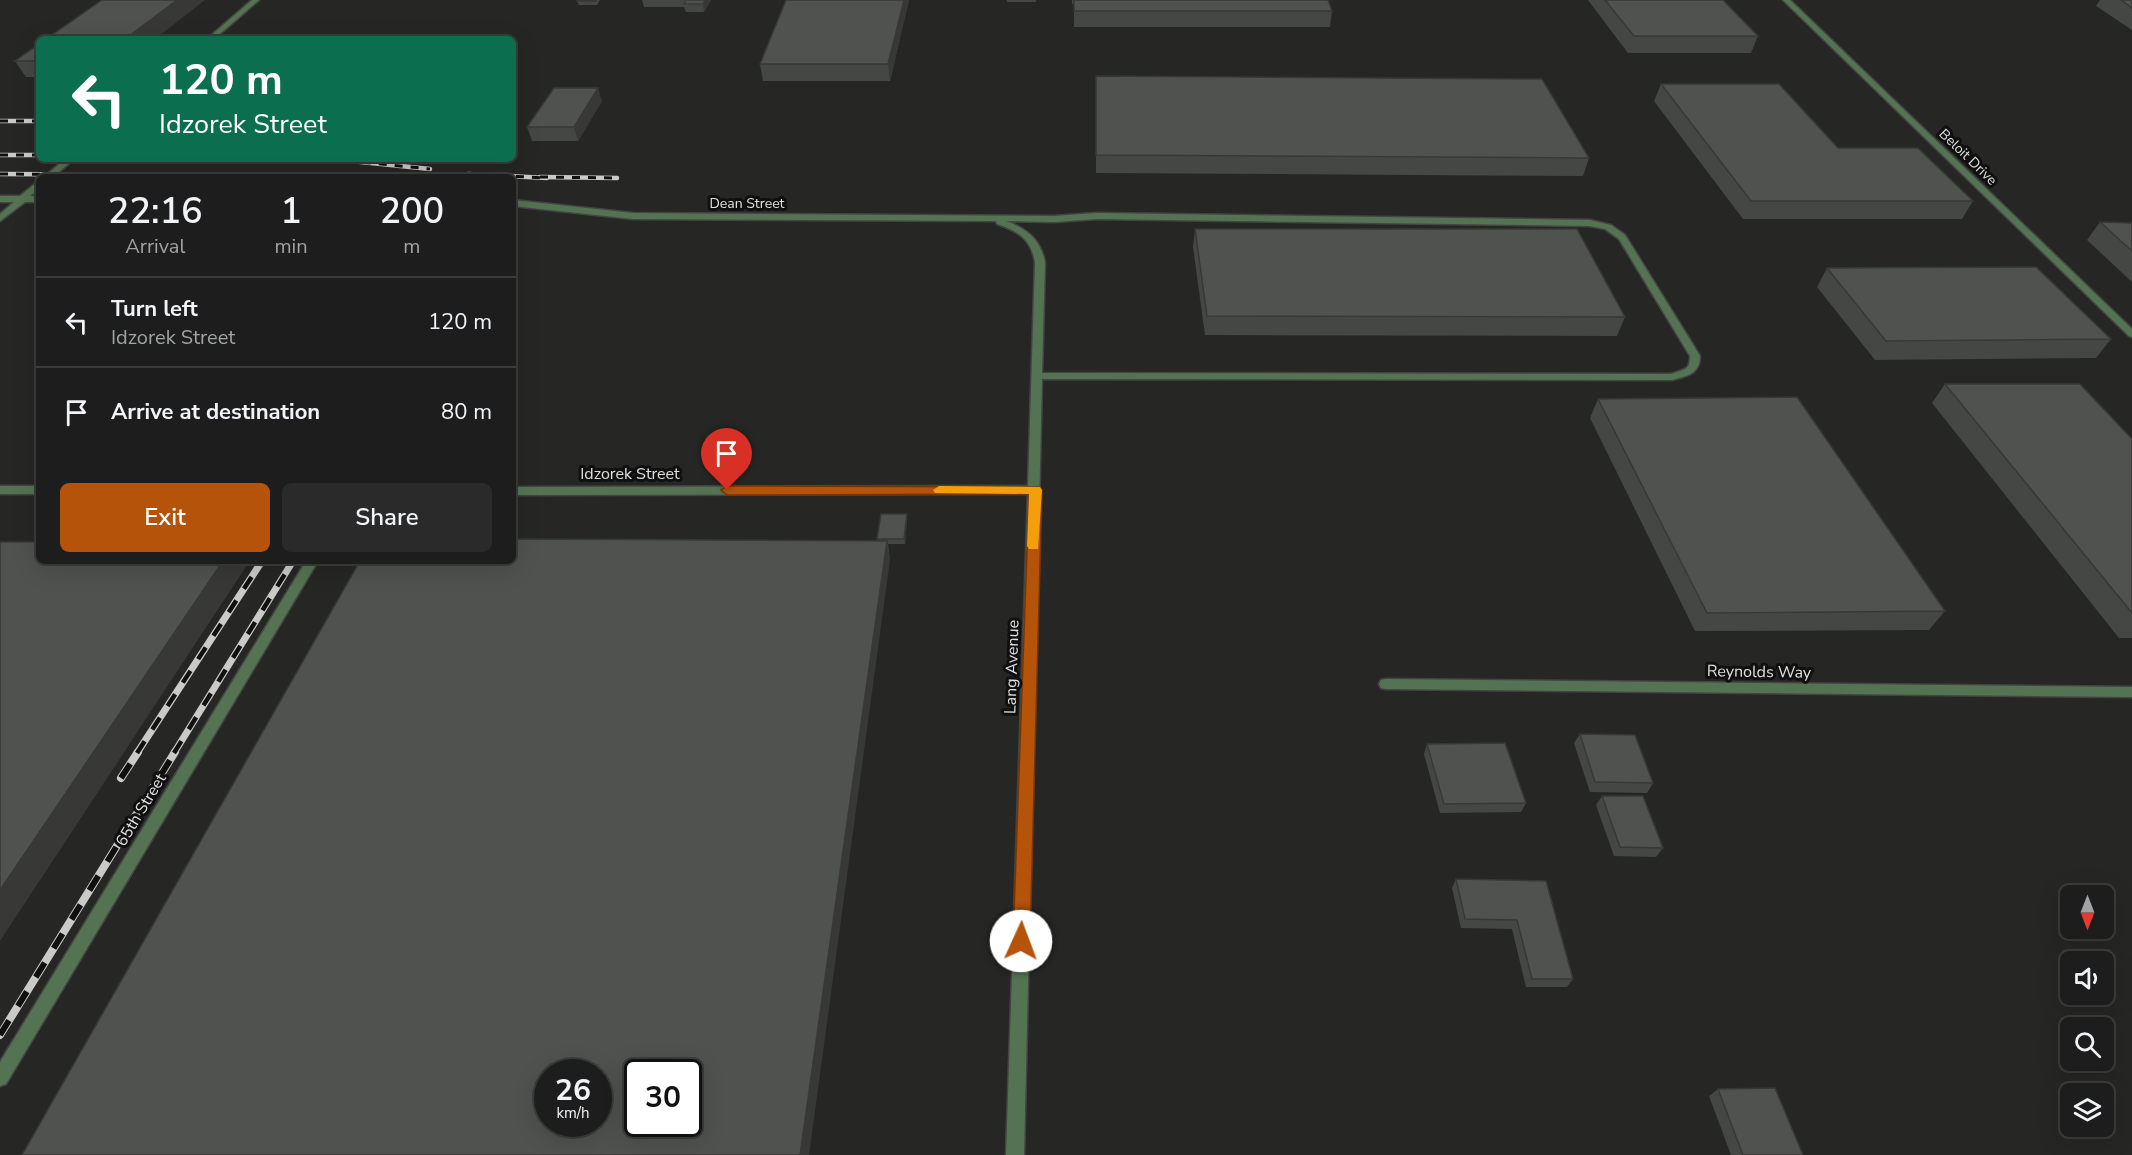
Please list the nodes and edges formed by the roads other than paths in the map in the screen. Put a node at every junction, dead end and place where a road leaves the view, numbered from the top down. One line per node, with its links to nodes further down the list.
1 (256, 0): 3 (street)
2 (1786, 0): 13 (street, Beloit Drive)
3 (214, 36)
4 (66, 162): 5 (street)
5 (52, 174)
6 (36, 187): 8 (street)
7 (0, 199): 8 (street)
8 (22, 199): 9 (street); 11 (street)
9 (36, 199)
10 (516, 203): 12 (street, Dean Street)
11 (0, 218)
12 (981, 218): 14 (street, Lang Avenue); 14 (street)
13 (2132, 334)
14 (1038, 376): 17 (street, Lang Avenue)
15 (0, 490): 16 (street)
16 (36, 490)
17 (1035, 490): 18 (street, Idzorek Street); 23 (street, Lang Avenue)
18 (516, 491)
19 (310, 564): 22 (street, 65th Street)
20 (1386, 684): 21 (street, Reynolds Way)
21 (2132, 692)
22 (0, 1078)
23 (1015, 1155)

